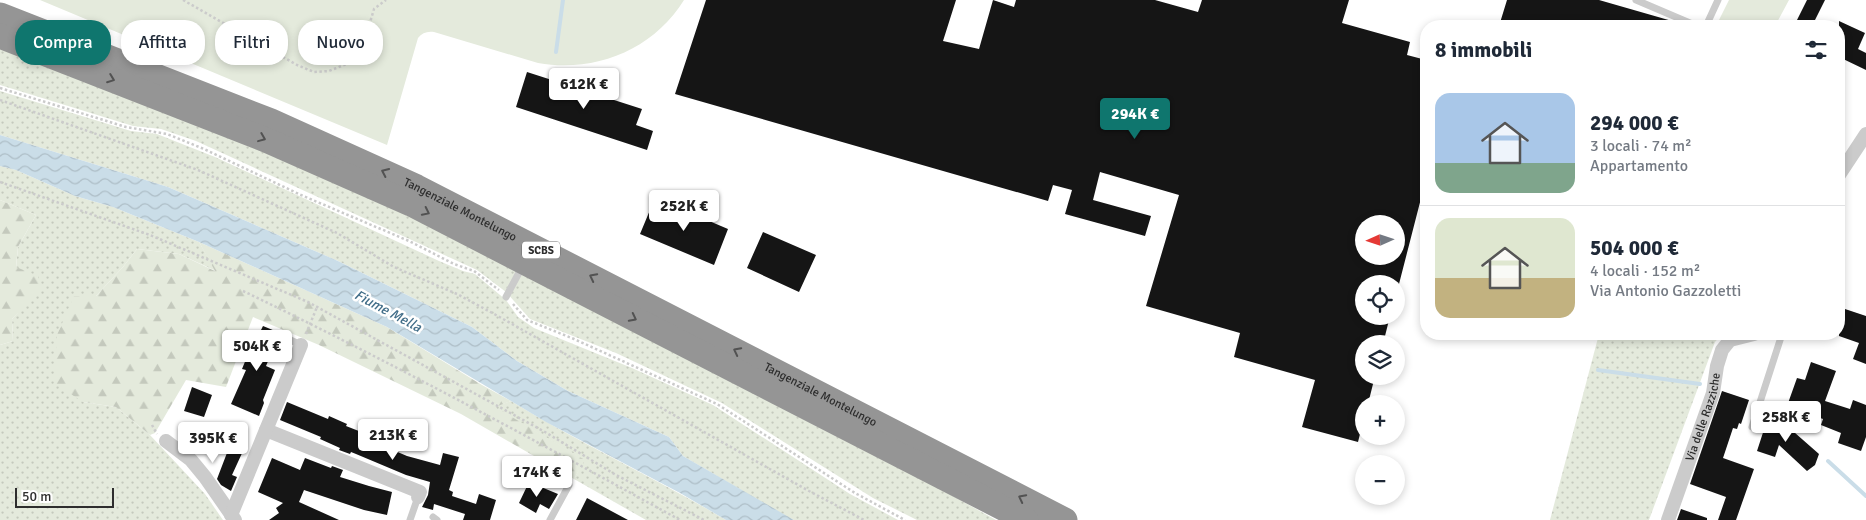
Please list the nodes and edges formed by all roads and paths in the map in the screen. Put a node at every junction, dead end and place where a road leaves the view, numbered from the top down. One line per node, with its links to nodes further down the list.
1 (182, 0): 2 (path)
2 (386, 0)
3 (1636, 0): 6 (lane)
4 (1718, 0): 7 (lane)
5 (0, 15): 37 (highway, Tangenziale Montelungo / SCBS, one-way to 5)
6 (1683, 20)
7 (1709, 20)
8 (0, 36): 14 (highway, Tangenziale Montelungo / SCBS, one-way to 14)
9 (0, 88): 16 (path)
10 (0, 100): 34 (path)
11 (1866, 134): 12 (street)
12 (1845, 166)
13 (0, 182): 17 (path)
14 (525, 262): 16 (lane); 36 (highway, Tangenziale Montelungo / SCBS, one-way to 36)
15 (243, 291): 18 (path)
16 (506, 297): 35 (path)
17 (317, 307): 18 (path); 33 (path)
18 (310, 323): 32 (path)
19 (284, 337): 22 (lane)
20 (1730, 340): 38 (street, Via delle Razziche)
21 (1780, 340): 24 (lane)
22 (301, 345): 25 (street)
23 (152, 425): 26 (path)
24 (1752, 427)
25 (266, 430): 28 (street); 29 (street)
26 (162, 438): 29 (street)
27 (569, 485): 31 (lane)
28 (418, 497): 30 (lane)
29 (233, 518)
30 (410, 520)
31 (550, 520)
32 (680, 520)
33 (704, 520)
34 (864, 520)
35 (905, 520)
36 (1026, 520)
37 (1065, 520)
38 (1668, 520)

